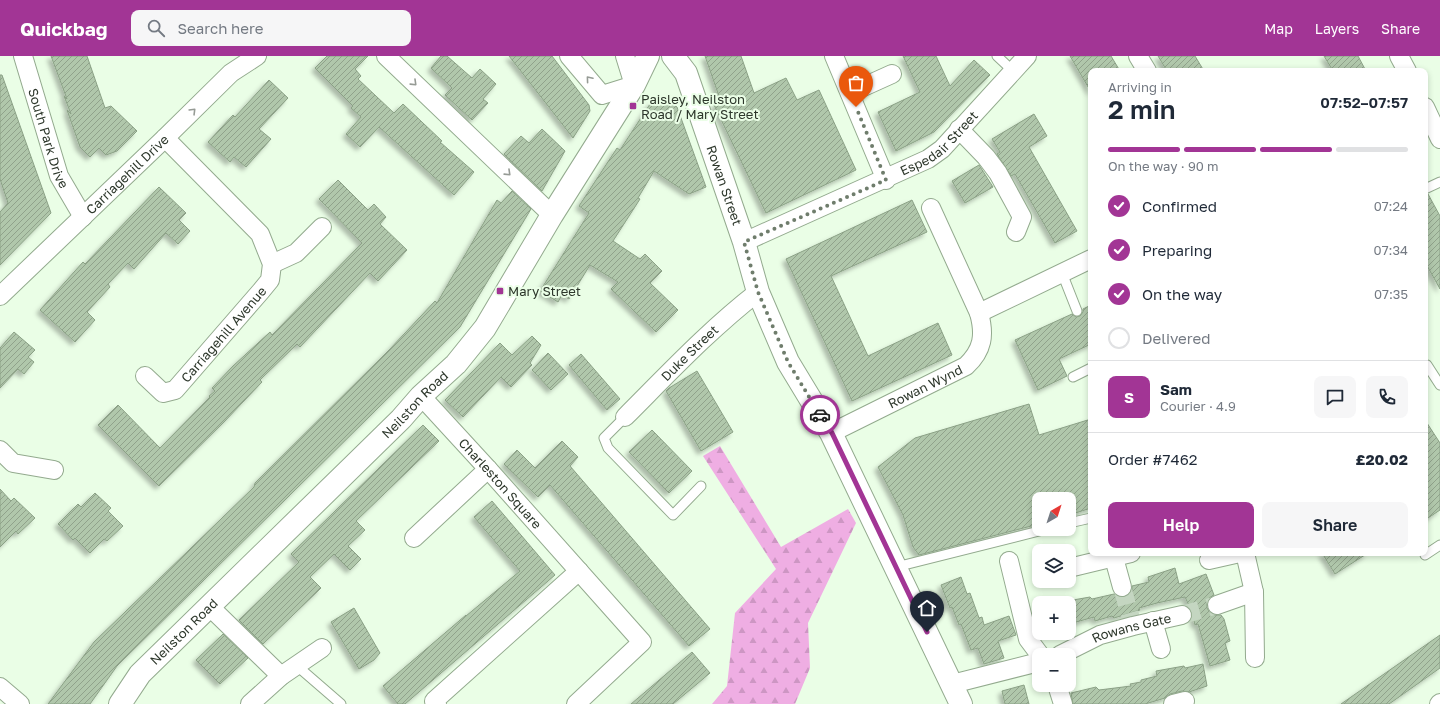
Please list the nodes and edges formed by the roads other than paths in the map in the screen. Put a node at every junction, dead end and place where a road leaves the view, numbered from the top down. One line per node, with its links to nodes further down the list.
1 (23, 56): 28 (street, South Park Drive)
2 (256, 56): 21 (street, Carriagehill Drive, one-way to 2)
3 (386, 56): 27 (street, one-way to 27)
4 (569, 56): 17 (street, one-way to 4)
5 (625, 56): 17 (street)
6 (648, 56): 17 (main road, Neilston Road)
7 (673, 56): 31 (main road, Rowan Street)
8 (834, 56): 18 (street)
9 (997, 56): 15 (lane)
10 (1027, 56): 15 (street, Espedair Street)
11 (1138, 56): 13 (street)
12 (1399, 56): 14 (street)
13 (1145, 68)
14 (1405, 68)
15 (1013, 71): 20 (street, Espedair Street)
16 (892, 74): 18 (street)
17 (634, 85): 27 (main road, Neilston Road)
18 (850, 93): 23 (street)
19 (1431, 108): 22 (street)
20 (959, 129): 23 (street, Espedair Street); 30 (street)
21 (165, 138): 28 (street, Carriagehill Drive); 33 (street)
22 (1440, 139)
23 (886, 180): 31 (street, Espedair Street)
24 (1440, 182): 25 (lane)
25 (1428, 188)
26 (931, 208): 38 (street, Rowan Wynd)
27 (552, 215): 44 (main road, Neilston Road)
28 (83, 217): 36 (street, Carriagehill Drive)
29 (322, 227): 33 (street)
30 (1016, 232)
31 (744, 242): 35 (main road, Rowan Street)
32 (1088, 260): 34 (street)
33 (272, 264): 41 (street, Carriagehill Avenue)
34 (1062, 273): 37 (lane); 38 (street)
35 (758, 292): 45 (street, Duke Street); 46 (main road, Rowan Street)
36 (0, 296)
37 (1077, 311)
38 (979, 313): 46 (street, Rowan Wynd)
39 (1428, 367): 43 (lane)
40 (1088, 370): 42 (lane)
41 (145, 376)
42 (1073, 377)
43 (1440, 385)
44 (421, 396): 48 (street, Charleston Square); 69 (main road, Neilston Road)
45 (625, 417): 50 (lane)
46 (832, 433): 64 (main road, Rowan Street)
47 (0, 450): 49 (street)
48 (488, 469): 54 (street); 65 (street, Charleston Square)
49 (54, 470)
50 (701, 486)
51 (1088, 519): 52 (lane)
52 (1076, 521)
53 (1032, 533): 64 (lane)
54 (414, 538)
55 (1440, 545): 56 (lane)
56 (1428, 553)
57 (1118, 556): 63 (street)
58 (1122, 556): 66 (street)
59 (1227, 556): 61 (street)
60 (1246, 556): 67 (street)
61 (1209, 560)
62 (1009, 561): 73 (street)
63 (1076, 566)
64 (896, 567): 80 (main road, Rowan Street)
65 (579, 571): 87 (street); 88 (street, Charleston Square)
66 (1122, 587)
67 (1254, 592): 68 (street); 76 (street)
68 (1217, 605)
69 (209, 606): 79 (street); 84 (main road, Neilston Road)
70 (1182, 615): 71 (street, Rowans Gate)
71 (1153, 621): 74 (street, Rowans Gate); 75 (street)
72 (322, 648): 78 (street)
73 (1035, 648)
74 (1074, 648)
75 (1161, 649)
76 (1255, 658)
77 (1032, 664): 80 (street)
78 (296, 665): 79 (street); 86 (lane)
79 (281, 676): 85 (street)
80 (952, 684): 89 (main road, Rowan Street)
81 (0, 687): 83 (street)
82 (1059, 692): 90 (street)
83 (20, 704)
84 (120, 704)
85 (250, 704)
86 (341, 704)
87 (437, 704)
88 (576, 704)
89 (961, 704)
90 (1063, 704)

